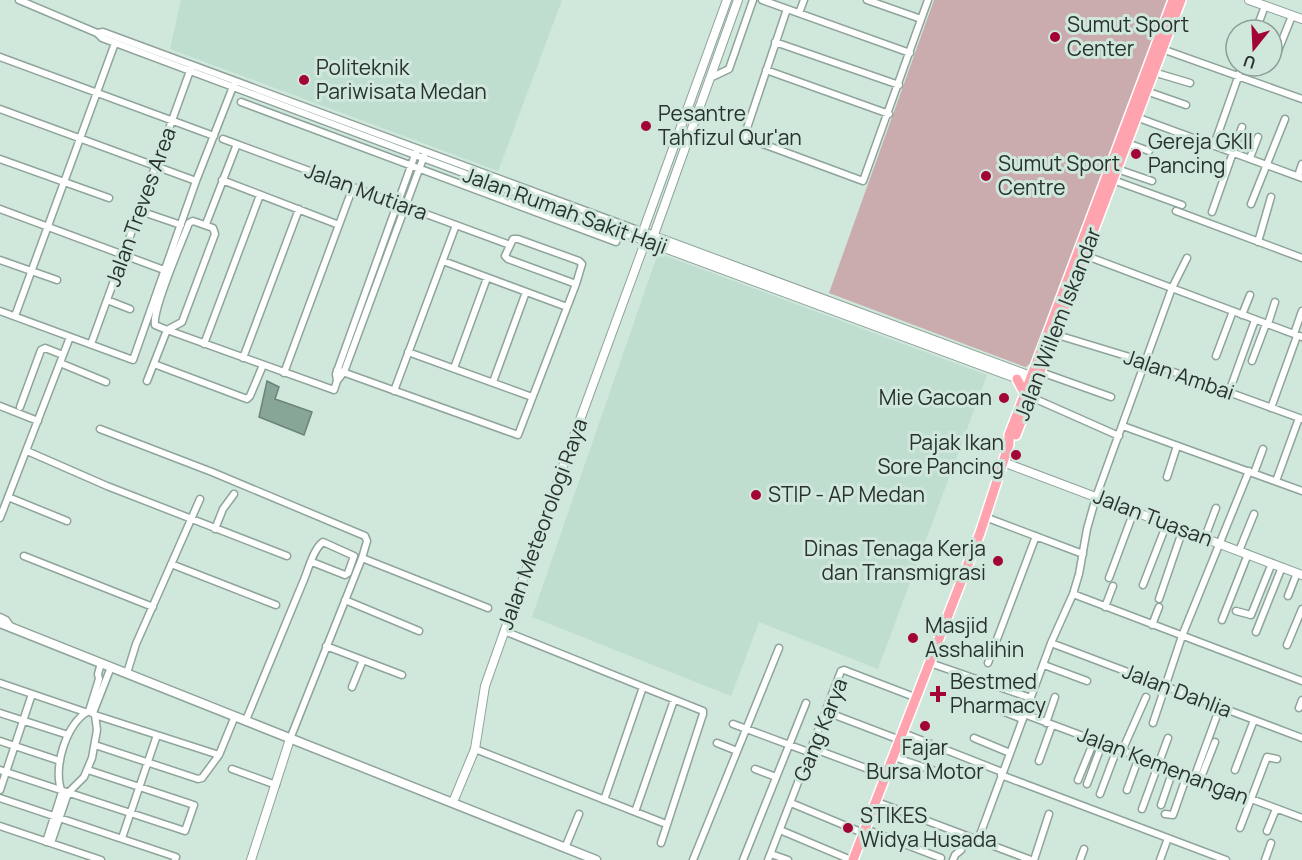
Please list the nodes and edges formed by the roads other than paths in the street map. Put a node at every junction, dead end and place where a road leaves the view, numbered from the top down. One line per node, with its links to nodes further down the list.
1 (19, 0): 19 (street, Jalan Rumah Sakit Haji)
2 (727, 0): 41 (street)
3 (738, 0): 23 (street)
4 (753, 0): 25 (street)
5 (762, 0): 13 (street)
6 (804, 0): 14 (street)
7 (867, 0): 17 (street)
8 (928, 0): 17 (street)
9 (1173, 0): 147 (highway, Jalan Willem Iskandar)
10 (1181, 0): 24 (highway, Jalan Willem Iskandar)
11 (1249, 0): 12 (street)
12 (1265, 6): 15 (street); 16 (street)
13 (787, 9): 14 (street); 21 (street)
14 (799, 13): 26 (street)
15 (1292, 15): 18 (street); 20 (street)
16 (1260, 18)
17 (921, 19): 26 (street)
18 (1302, 19)
19 (97, 33): 22 (street, Jalan Rumah Sakit Haji); 28 (street, Jalan Rumah Sakit Haji)
20 (1284, 37)
21 (776, 42): 30 (street); 38 (street)
22 (115, 43): 28 (street, Jalan Rumah Sakit Haji); 40 (street)
23 (721, 49): 25 (street); 33 (street)
24 (1162, 49): 31 (street); 32 (highway, Jalan Willem Iskandar)
25 (734, 53): 33 (street)
26 (910, 53): 38 (street)
27 (0, 57): 40 (street)
28 (173, 61): 29 (street, Jalan Rumah Sakit Haji)
29 (191, 68): 37 (street, Jalan Rumah Sakit Haji); 50 (street, Jalan Treves Area)
30 (766, 70): 47 (street); 47 (street)
31 (1224, 71)
32 (1154, 72): 36 (street); 39 (highway, Jalan Willem Iskandar)
33 (710, 78): 43 (street)
34 (1238, 78): 58 (street)
35 (1244, 78): 42 (street)
36 (1190, 83)
37 (234, 84): 52 (street); 60 (street, Jalan Rumah Sakit Haji)
38 (899, 85): 47 (street)
39 (1146, 91): 45 (street); 48 (highway, Jalan Willem Iskandar)
40 (96, 94): 50 (street); 54 (street)
41 (692, 98): 43 (street); 96 (street)
42 (1302, 99)
43 (701, 101): 97 (street)
44 (241, 102): 68 (street)
45 (1186, 105)
46 (0, 109): 54 (street)
47 (889, 114)
48 (1136, 117): 56 (highway, Jalan Willem Iskandar); 58 (street)
49 (1285, 119): 66 (street)
50 (172, 122): 52 (street); 67 (street, Jalan Treves Area)
51 (1242, 127): 61 (street)
52 (214, 136): 76 (street)
53 (1258, 137): 64 (street)
54 (80, 139): 67 (street); 75 (street)
55 (223, 139): 57 (street, Jalan Mutiara)
56 (1127, 142): 59 (street); 70 (highway, Jalan Willem Iskandar)
57 (237, 144): 72 (street); 77 (street, Jalan Mutiara)
58 (1214, 145): 61 (street)
59 (1149, 151)
60 (417, 152): 62 (street, Jalan Rumah Sakit Haji); 68 (street)
61 (1233, 152): 64 (street); 89 (street)
62 (424, 155): 69 (street); 95 (street, Jalan Rumah Sakit Haji); 96 (street, Jalan Rumah Sakit Haji)
63 (0, 159): 75 (street)
64 (1250, 159): 66 (street)
65 (1302, 164): 71 (street)
66 (1267, 165): 71 (street); 82 (street)
67 (156, 166): 76 (street); 87 (street, Jalan Treves Area)
68 (411, 166): 69 (street); 81 (street)
69 (420, 169): 84 (street); 95 (street)
70 (1117, 169): 73 (highway, Jalan Willem Iskandar); 74 (street)
71 (1300, 177)
72 (222, 180): 78 (street); 90 (street)
73 (1113, 180): 83 (street); 102 (highway, Jalan Willem Iskandar)
74 (1152, 181)
75 (64, 182): 80 (street); 94 (street)
76 (196, 182): 91 (street)
77 (353, 187): 81 (street, Jalan Mutiara); 92 (street)
78 (260, 195): 86 (street); 133 (street)
79 (1271, 197): 98 (street)
80 (110, 198)
81 (397, 203): 84 (street, Jalan Mutiara); 144 (street)
82 (1251, 204)
83 (1182, 205)
84 (406, 207): 93 (street, Jalan Mutiara); 144 (street)
85 (0, 209): 94 (street)
86 (298, 209): 92 (street); 137 (street)
87 (140, 211): 91 (street); 101 (street, Jalan Treves Area)
88 (1176, 211): 98 (street)
89 (1212, 212)
90 (206, 224): 125 (street); 127 (street)
91 (181, 225): 107 (street)
92 (339, 225): 145 (street)
93 (456, 225): 99 (street, Jalan Mutiara); 106 (street)
94 (48, 227): 101 (street); 108 (street)
95 (620, 231): 96 (street, Jalan Rumah Sakit Haji)
96 (641, 235): 97 (street, Jalan Rumah Sakit Haji); 100 (street)
97 (652, 239): 100 (street); 146 (street, Jalan Rumah Sakit Haji)
98 (1258, 242): 104 (street)
99 (510, 245): 111 (street); 111 (street, Jalan Mutiara)
100 (643, 248): 217 (street, Jalan Meteorologi Raya)
101 (124, 254): 107 (street); 115 (street, Jalan Treves Area)
102 (1084, 255): 112 (street); 128 (highway, Jalan Willem Iskandar)
103 (1187, 258): 112 (street)
104 (1302, 258)
105 (0, 260): 108 (street)
106 (443, 261): 109 (street); 134 (street)
107 (164, 270): 132 (street)
108 (32, 272): 110 (street); 123 (street)
109 (487, 278): 113 (street); 143 (street)
110 (57, 280)
111 (576, 284): 117 (street)
112 (1172, 288): 120 (street); 139 (street)
113 (526, 292): 117 (street); 150 (street)
114 (1250, 295): 122 (street)
115 (107, 300): 118 (street); 132 (street, Jalan Treves Area)
116 (1275, 302): 126 (street)
117 (567, 307): 154 (street)
118 (130, 309)
119 (0, 311): 123 (street)
120 (1233, 311): 122 (street); 136 (street)
121 (1302, 311): 129 (street)
122 (1242, 315): 124 (street)
123 (15, 316): 130 (street)
124 (1255, 320): 126 (street); 152 (street)
125 (181, 323): 127 (street); 131 (street)
126 (1267, 324): 129 (street); 138 (street)
127 (167, 330): 131 (street); 141 (street)
128 (1054, 334): 139 (street, Jalan Ambai); 147 (highway, Jalan Willem Iskandar)
129 (1298, 336): 158 (street)
130 (70, 337): 132 (street); 135 (street)
131 (190, 338): 133 (street)
132 (91, 344)
133 (204, 344): 137 (street)
134 (408, 352): 143 (street); 151 (street)
135 (63, 355): 140 (street); 157 (street)
136 (1216, 356)
137 (243, 358): 142 (street)
138 (1252, 361)
139 (1146, 362): 152 (street, Jalan Ambai); 161 (street)
140 (60, 363): 149 (street); 160 (street)
141 (154, 364): 142 (street); 148 (street)
142 (263, 365): 145 (street)
143 (454, 368): 150 (street)
144 (341, 371): 145 (street); 151 (street)
145 (284, 373)
146 (1019, 375): 147 (highway); 147 (street, Jalan Rumah Sakit Haji); 153 (highway)
147 (1035, 375): 153 (highway, Jalan Willem Iskandar); 155 (street)
148 (147, 381)
149 (106, 382)
150 (493, 382): 154 (street)
151 (394, 390): 154 (street)
152 (1229, 392): 158 (street, Jalan Ambai)
153 (1028, 395): 163 (street); 167 (highway, Jalan Willem Iskandar)
154 (532, 397)
155 (1111, 397)
156 (0, 406): 160 (street)
157 (20, 407)
158 (1271, 408): 159 (street, Jalan Ambai)
159 (1301, 417): 170 (street)
160 (38, 421): 166 (street)
161 (1123, 426): 163 (street); 164 (street)
162 (100, 429): 193 (street)
163 (1119, 436): 174 (street)
164 (1177, 446): 168 (street); 169 (street)
165 (1263, 449): 168 (street)
166 (27, 451): 173 (street); 181 (street)
167 (1003, 462): 174 (street, Jalan Tuasan); 180 (highway, Jalan Willem Iskandar)
168 (1252, 472): 170 (street); 188 (street)
169 (1167, 477)
170 (1276, 482): 171 (street)
171 (1302, 491)
172 (234, 494): 184 (street)
173 (8, 497): 179 (street); 182 (street)
174 (1096, 497): 177 (street, Jalan Tuasan); 190 (street)
175 (200, 499): 181 (street)
176 (1216, 508): 187 (street)
177 (1134, 511): 183 (street, Jalan Tuasan); 199 (street)
178 (1254, 514): 189 (street)
179 (0, 518)
180 (985, 518): 186 (street); 226 (highway, Jalan Willem Iskandar)
181 (190, 520): 184 (street); 196 (street)
182 (67, 521)
183 (1167, 523): 185 (street, Jalan Tuasan); 200 (street)
184 (215, 529): 192 (street)
185 (1183, 529): 187 (street, Jalan Tuasan); 204 (street)
186 (1036, 536): 190 (street); 227 (street)
187 (1205, 537): 188 (street, Jalan Tuasan)
188 (1218, 543): 189 (street, Jalan Tuasan); 219 (street)
189 (1243, 552): 195 (street, Jalan Tuasan); 213 (street)
190 (1083, 554): 202 (street)
191 (24, 556): 207 (street)
192 (286, 556)
193 (362, 558): 205 (street); 210 (street)
194 (312, 562): 194 (street); 256 (street)
195 (1272, 563): 197 (street, Jalan Tuasan); 212 (street)
196 (171, 564): 206 (street); 207 (street)
197 (1282, 567): 198 (street, Jalan Tuasan); 218 (street)
198 (1299, 574): 203 (street)
199 (1108, 578)
200 (1143, 585)
201 (1113, 586): 208 (street)
202 (1072, 594): 208 (street); 220 (street)
203 (1288, 596)
204 (1159, 599)
205 (345, 600): 216 (street); 222 (street)
206 (276, 605)
207 (153, 607): 230 (street)
208 (1105, 607): 215 (street)
209 (1159, 607): 215 (street)
210 (488, 608)
211 (1302, 609): 221 (street)
212 (1236, 612)
213 (1222, 620)
214 (3, 624): 225 (main road)
215 (1152, 625): 219 (street)
216 (419, 631)
217 (504, 631): 238 (street); 277 (street, Jalan Meteorologi Raya)
218 (1256, 632)
219 (1182, 636): 234 (street); 236 (street)
220 (1051, 643): 228 (street); 236 (street, Jalan Dahlia)
221 (1287, 645)
222 (326, 646): 224 (street); 268 (street)
223 (779, 648): 261 (street)
224 (363, 660): 231 (street); 237 (street)
225 (101, 663): 229 (main road); 232 (street)
226 (930, 663): 242 (highway, Jalan Willem Iskandar); 243 (street)
227 (988, 663)
228 (1044, 665): 233 (street); 243 (street)
229 (111, 667): 230 (main road); 232 (street)
230 (127, 673): 253 (main road)
231 (402, 675)
232 (102, 680): 250 (street)
233 (1087, 681)
234 (1302, 681)
235 (0, 683): 239 (street)
236 (1166, 686): 248 (street, Jalan Dahlia); 258 (street)
237 (352, 687)
238 (643, 687): 244 (street); 312 (street)
239 (32, 694): 250 (street); 255 (street)
240 (1146, 696): 279 (street)
241 (1055, 697): 260 (street)
242 (916, 698): 264 (highway, Jalan Willem Iskandar); 278 (street, Gang Karya)
243 (1031, 698): 254 (street)
244 (674, 700): 319 (street); 326 (street)
245 (1302, 700): 249 (street)
246 (806, 703): 275 (street)
247 (985, 704): 254 (street, Jalan Kemenangan)
248 (1220, 707): 257 (street, Jalan Dahlia); 301 (street)
249 (1299, 708)
250 (91, 712): 262 (street); 263 (street); 273 (street)
251 (0, 713): 255 (street)
252 (832, 714): 264 (street)
253 (235, 716): 256 (main road); 282 (street)
254 (1023, 716): 260 (street, Jalan Kemenangan); 281 (street)
255 (24, 720): 262 (street); 276 (street)
256 (246, 720): 268 (main road)
257 (1254, 720): 267 (street, Jalan Dahlia); 294 (street)
258 (1153, 723)
259 (733, 724): 261 (street)
260 (1049, 724): 270 (street, Jalan Kemenangan); 287 (street)
261 (747, 729): 275 (street); 280 (street)
262 (68, 735): 286 (street)
263 (157, 735): 282 (street); 288 (street)
264 (902, 736): 283 (highway, Jalan Willem Iskandar); 297 (street)
265 (974, 738): 281 (street)
266 (1168, 738): 289 (street)
267 (1302, 738)
268 (290, 739): 304 (street); 314 (main road)
269 (0, 741): 276 (street)
270 (1094, 741): 274 (street, Jalan Kemenangan); 302 (street)
271 (1215, 742): 301 (street)
272 (717, 743): 280 (street)
273 (95, 744): 288 (street); 292 (street)
274 (1102, 744): 279 (street, Jalan Kemenangan); 303 (street)
275 (789, 745): 278 (street); 300 (street)
276 (15, 746): 286 (street); 295 (street)
277 (475, 749): 312 (street); 314 (street, Jalan Meteorologi Raya)
278 (812, 750): 299 (street); 315 (street, Gang Karya)
279 (1120, 750): 284 (street, Jalan Kemenangan); 309 (street)
280 (737, 751): 348 (street)
281 (1010, 753): 297 (street)
282 (219, 755): 288 (street)
283 (894, 757): 296 (street); 299 (highway, Jalan Willem Iskandar)
284 (1139, 758): 289 (street, Jalan Kemenangan); 307 (street)
285 (1277, 759): 311 (street)
286 (60, 761): 308 (street)
287 (1038, 761)
288 (148, 763): 305 (street)
289 (1158, 764): 293 (street, Jalan Kemenangan); 317 (street)
290 (232, 769): 304 (street)
291 (755, 769): 300 (street)
292 (88, 770): 305 (street); 308 (street)
293 (1173, 770): 298 (street, Jalan Kemenangan); 316 (street)
294 (1235, 770)
295 (3, 771): 306 (street); 308 (street)
296 (934, 771)
297 (1002, 774): 334 (street); 335 (street)
298 (1186, 775): 301 (street, Jalan Kemenangan); 323 (street)
299 (887, 776): 313 (highway, Jalan Willem Iskandar)
300 (776, 777): 349 (street)
301 (1197, 779): 311 (street, Jalan Kemenangan)
302 (1078, 780)
303 (1087, 784)
304 (276, 785): 346 (street)
305 (140, 787): 320 (street); 320 (street)
306 (0, 790)
307 (1127, 790)
308 (65, 793): 320 (street); 324 (street)
309 (1100, 794)
310 (0, 798): 324 (street)
311 (1252, 799): 318 (street, Jalan Kemenangan); 328 (street)
312 (604, 800): 319 (street)
313 (877, 801): 330 (highway, Jalan Willem Iskandar); 332 (street)
314 (453, 802): 339 (main road)
315 (791, 803): 329 (street, Gang Karya); 330 (street)
316 (1161, 805)
317 (1142, 809)
318 (1276, 809): 325 (street, Jalan Kemenangan); 331 (street)
319 (635, 812): 326 (street)
320 (131, 813): 333 (street)
321 (579, 814): 339 (street)
322 (1049, 814): 353 (street)
323 (1165, 814)
324 (57, 816): 333 (street); 336 (street)
325 (1302, 818)
326 (666, 824): 337 (street)
327 (0, 826): 336 (street)
328 (1240, 828)
329 (780, 830): 341 (street, Gang Karya); 351 (street)
330 (864, 831): 342 (street); 351 (highway, Jalan Willem Iskandar)
331 (1268, 831)
332 (967, 836): 335 (street); 352 (street)
333 (122, 838): 345 (street)
334 (1168, 838): 343 (street); 355 (street)
335 (978, 840): 353 (street)
336 (48, 842): 344 (street)
337 (661, 843)
338 (1271, 843): 357 (street)
339 (565, 848): 347 (main road)
340 (1084, 849): 354 (street)
341 (769, 857): 350 (street)
342 (941, 858)
343 (1218, 858): 356 (street)
344 (101, 860)
345 (175, 860)
346 (251, 860)
347 (596, 860)
348 (694, 860)
349 (743, 860)
350 (788, 860)
351 (852, 860)
352 (954, 860)
353 (1032, 860)
354 (1080, 860)
355 (1160, 860)
356 (1226, 860)
357 (1265, 860)

